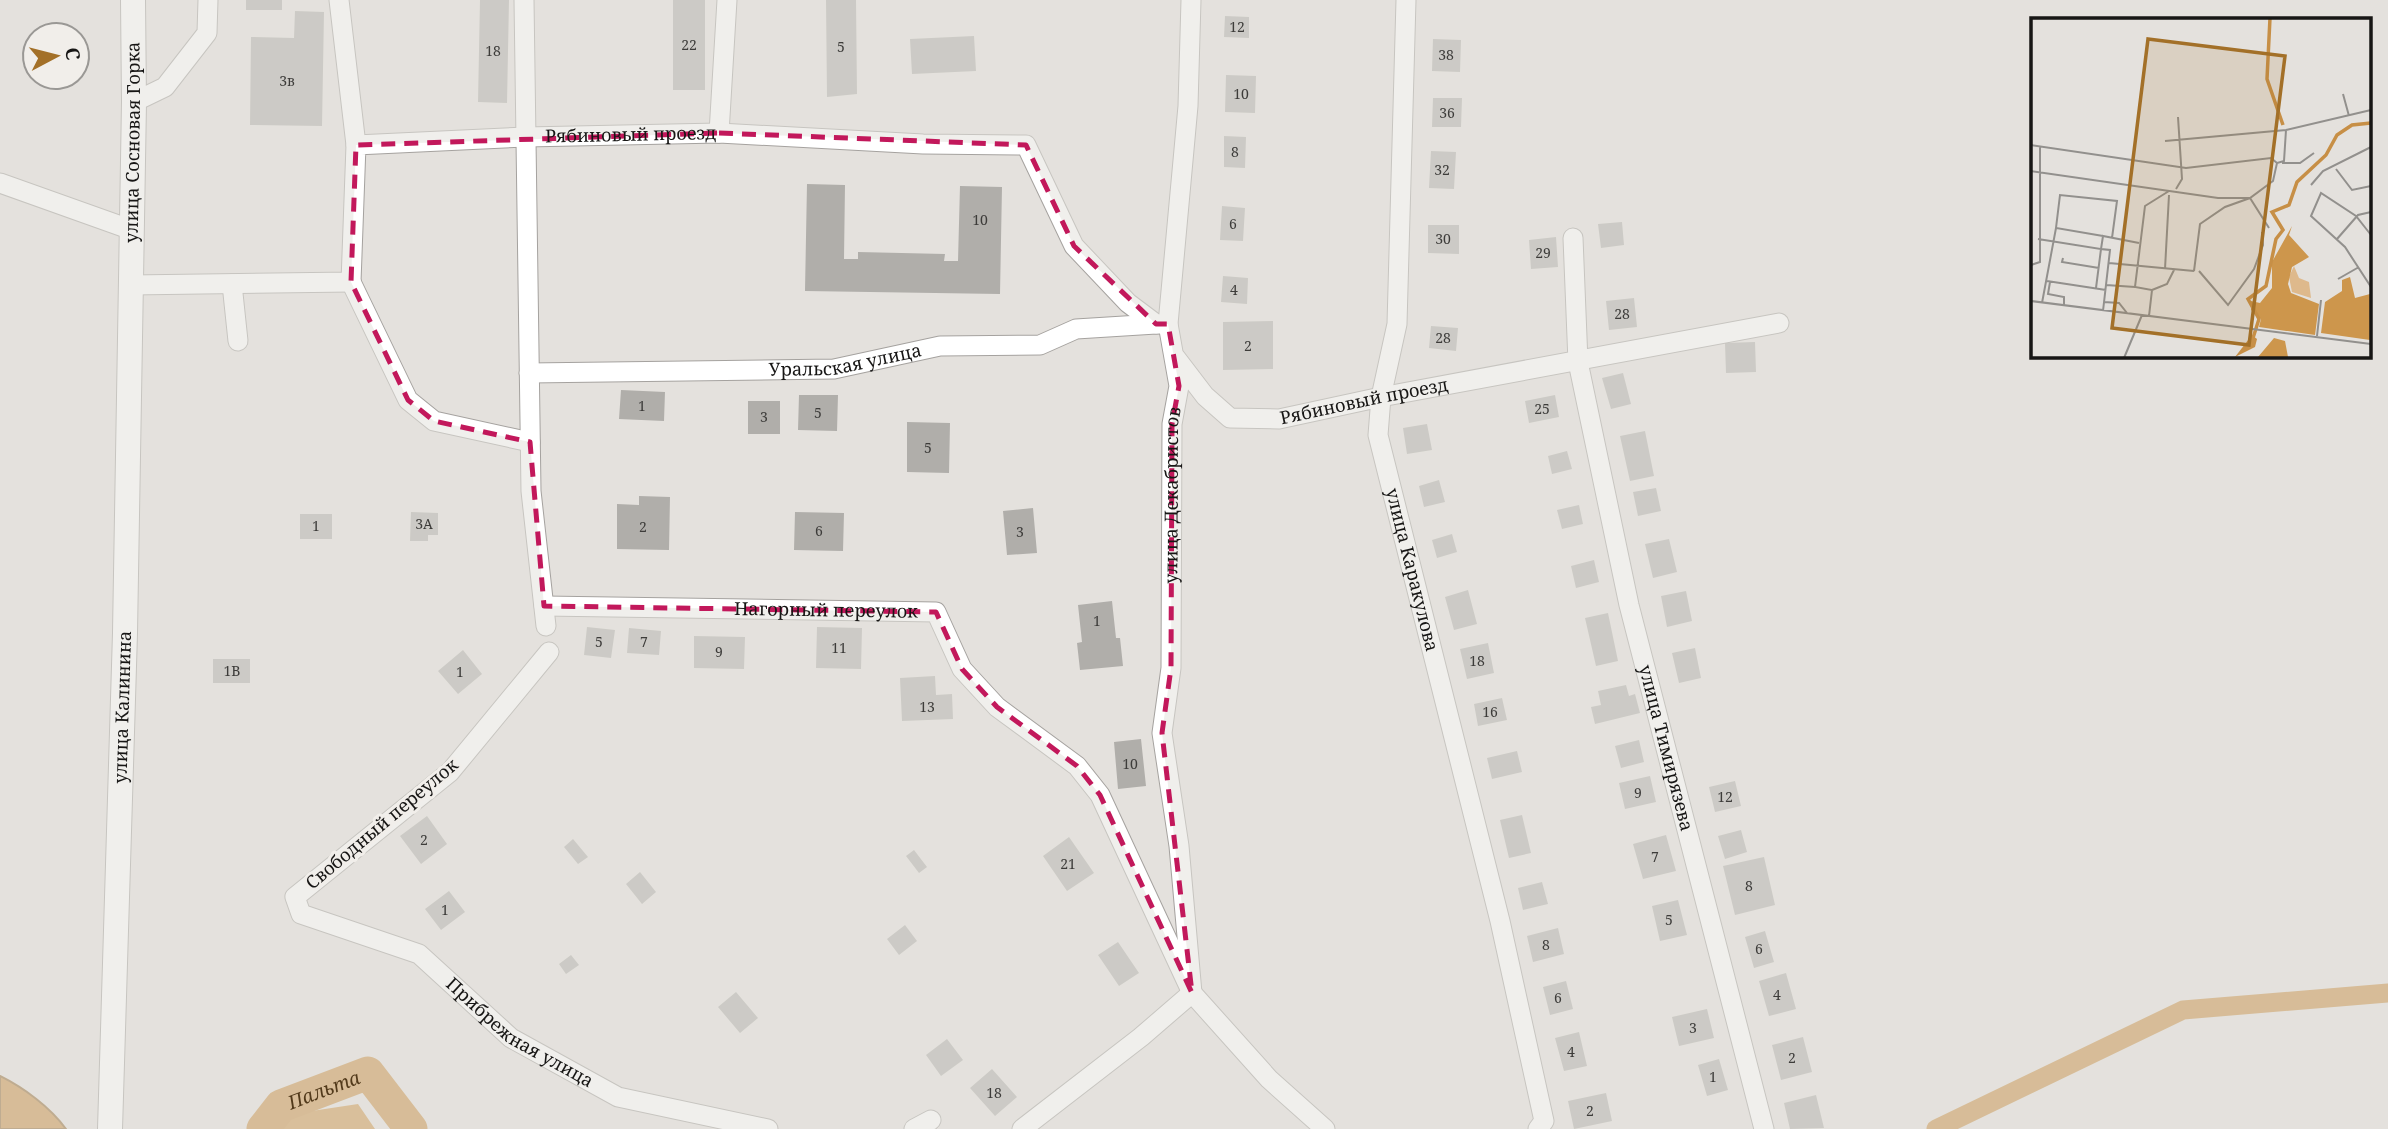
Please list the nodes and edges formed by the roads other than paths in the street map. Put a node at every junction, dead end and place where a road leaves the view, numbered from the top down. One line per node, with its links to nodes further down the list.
1 (133, 0): 8 (main road, улица Сосновая Горка)
2 (208, 0): 8 (street)
3 (339, 0): 11 (street)
4 (524, 0): 10 (street)
5 (727, 0): 9 (street)
6 (1191, 0): 19 (street, улица Декабристов)
7 (1406, 0): 24 (street, улица Каракулова)
8 (134, 102): 13 (main road, улица Сосновая Горка)
9 (719, 133): 10 (street, Рябиновый проезд); 19 (street, Рябиновый проезд)
10 (526, 138): 11 (street, Рябиновый проезд); 23 (street)
11 (356, 145): 15 (street)
12 (0, 183): 13 (street)
13 (132, 230): 17 (main road, улица Сосновая Горка)
14 (1573, 238): 22 (street, улица Тимирязева)
15 (351, 282): 16 (street); 25 (street)
16 (232, 284): 17 (street); 20 (street)
17 (131, 285): 31 (main road, улица Калинина)
18 (1779, 323): 22 (street, Рябиновый проезд)
19 (1162, 324): 21 (street, улица Декабристов); 23 (street, Уральская улица)
20 (238, 341)
21 (1175, 356): 24 (street, Рябиновый проезд); 30 (street, улица Декабристов)
22 (1578, 362): 24 (street, Рябиновый проезд); 36 (street, улица Тимирязева)
23 (529, 373): 25 (street)
24 (1381, 397): 35 (street, улица Каракулова)
25 (530, 442): 26 (street)
26 (544, 606): 27 (street); 30 (street, Нагорный переулок)
27 (546, 626)
28 (549, 652): 29 (street, Свободный переулок)
29 (295, 897): 32 (street, Прибрежная улица)
30 (1192, 993): 33 (street); 34 (street)
31 (110, 1129)
32 (768, 1129)
33 (1023, 1129)
34 (1325, 1129)
35 (1538, 1129)
36 (1765, 1129)

